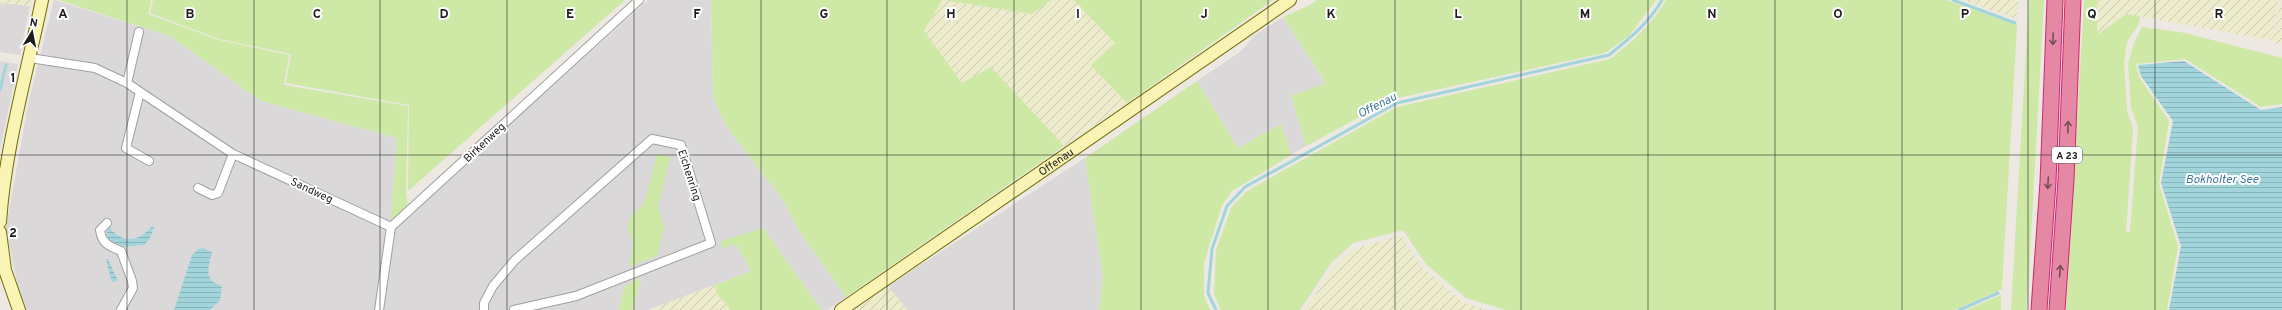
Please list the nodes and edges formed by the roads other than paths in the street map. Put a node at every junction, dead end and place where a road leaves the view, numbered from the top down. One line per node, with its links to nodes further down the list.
1 (42, 0): 7 (main road)
2 (639, 0): 15 (street, Birkenweg)
3 (1290, 0): 23 (main road, Offenau)
4 (2055, 0): 24 (highway, A 23, one-way to 24)
5 (2073, 0): 25 (highway, A 23, one-way to 5)
6 (139, 32): 8 (street)
7 (30, 58): 8 (street, Sandweg); 13 (main road)
8 (127, 83): 9 (street, Sandweg)
9 (140, 92): 10 (street, Sandweg); 11 (street)
10 (233, 154): 12 (street); 15 (street, Sandweg)
11 (149, 161)
12 (198, 188)
13 (0, 222)
14 (107, 223): 19 (street)
15 (390, 227): 20 (street)
16 (0, 232): 17 (main road)
17 (2, 269): 18 (main road)
18 (19, 310)
19 (121, 310)
20 (378, 310)
21 (484, 310): 22 (street, Eichenring)
22 (514, 310)
23 (841, 310)
24 (2039, 310)
25 (2057, 310)

